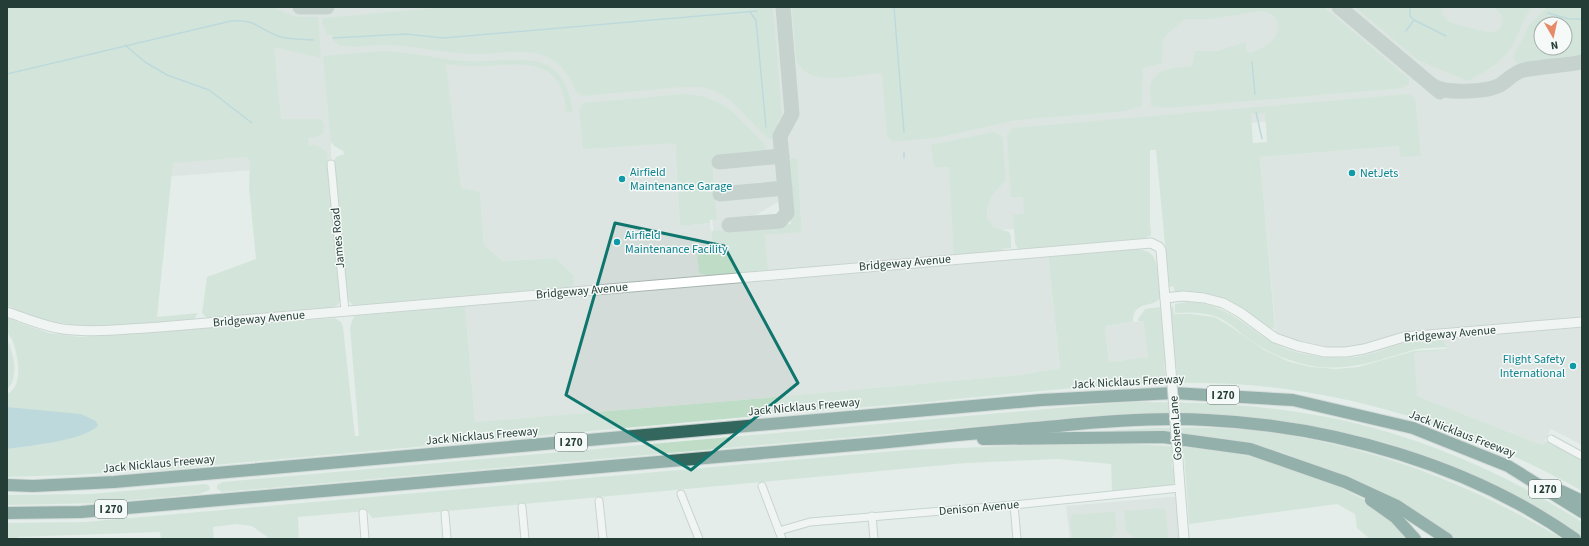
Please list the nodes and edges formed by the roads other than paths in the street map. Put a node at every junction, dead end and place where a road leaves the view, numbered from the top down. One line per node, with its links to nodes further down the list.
1 (331, 164): 4 (street, James Road)
2 (1159, 247): 3 (street, Goshen Lane); 4 (street, Bridgeway Avenue)
3 (1165, 298): 6 (street, Bridgeway Avenue); 14 (street, Goshen Lane, bridge)
4 (345, 311): 5 (street, Bridgeway Avenue)
5 (7, 312)
6 (1582, 322)
7 (925, 438): 11 (highway); 21 (highway, I 270); 37 (highway, I 270)
8 (1551, 439): 9 (street)
9 (1582, 456)
10 (1508, 466): 12 (highway, Jack Nicklaus Freeway / I 270); 17 (highway); 20 (highway, Jack Nicklaus Freeway / I 270)
11 (1345, 482): 35 (highway); 36 (highway)
12 (7, 485)
13 (762, 486): 25 (street)
14 (1180, 488): 18 (street, Denison Avenue); 34 (street, Goshen Lane)
15 (681, 494): 30 (street)
16 (600, 501): 29 (street)
17 (1582, 501)
18 (1014, 505): 24 (street, Denison Avenue); 33 (street)
19 (522, 507): 28 (street)
20 (1582, 512)
21 (7, 513)
22 (363, 513): 26 (street)
23 (445, 514): 27 (street)
24 (872, 516): 25 (street, Denison Avenue); 32 (street)
25 (779, 531): 31 (street)
26 (365, 539)
27 (447, 539)
28 (525, 539)
29 (603, 539)
30 (699, 539)
31 (782, 539)
32 (874, 539)
33 (1017, 539)
34 (1184, 539)
35 (1415, 539)
36 (1446, 539)
37 (1575, 539)

